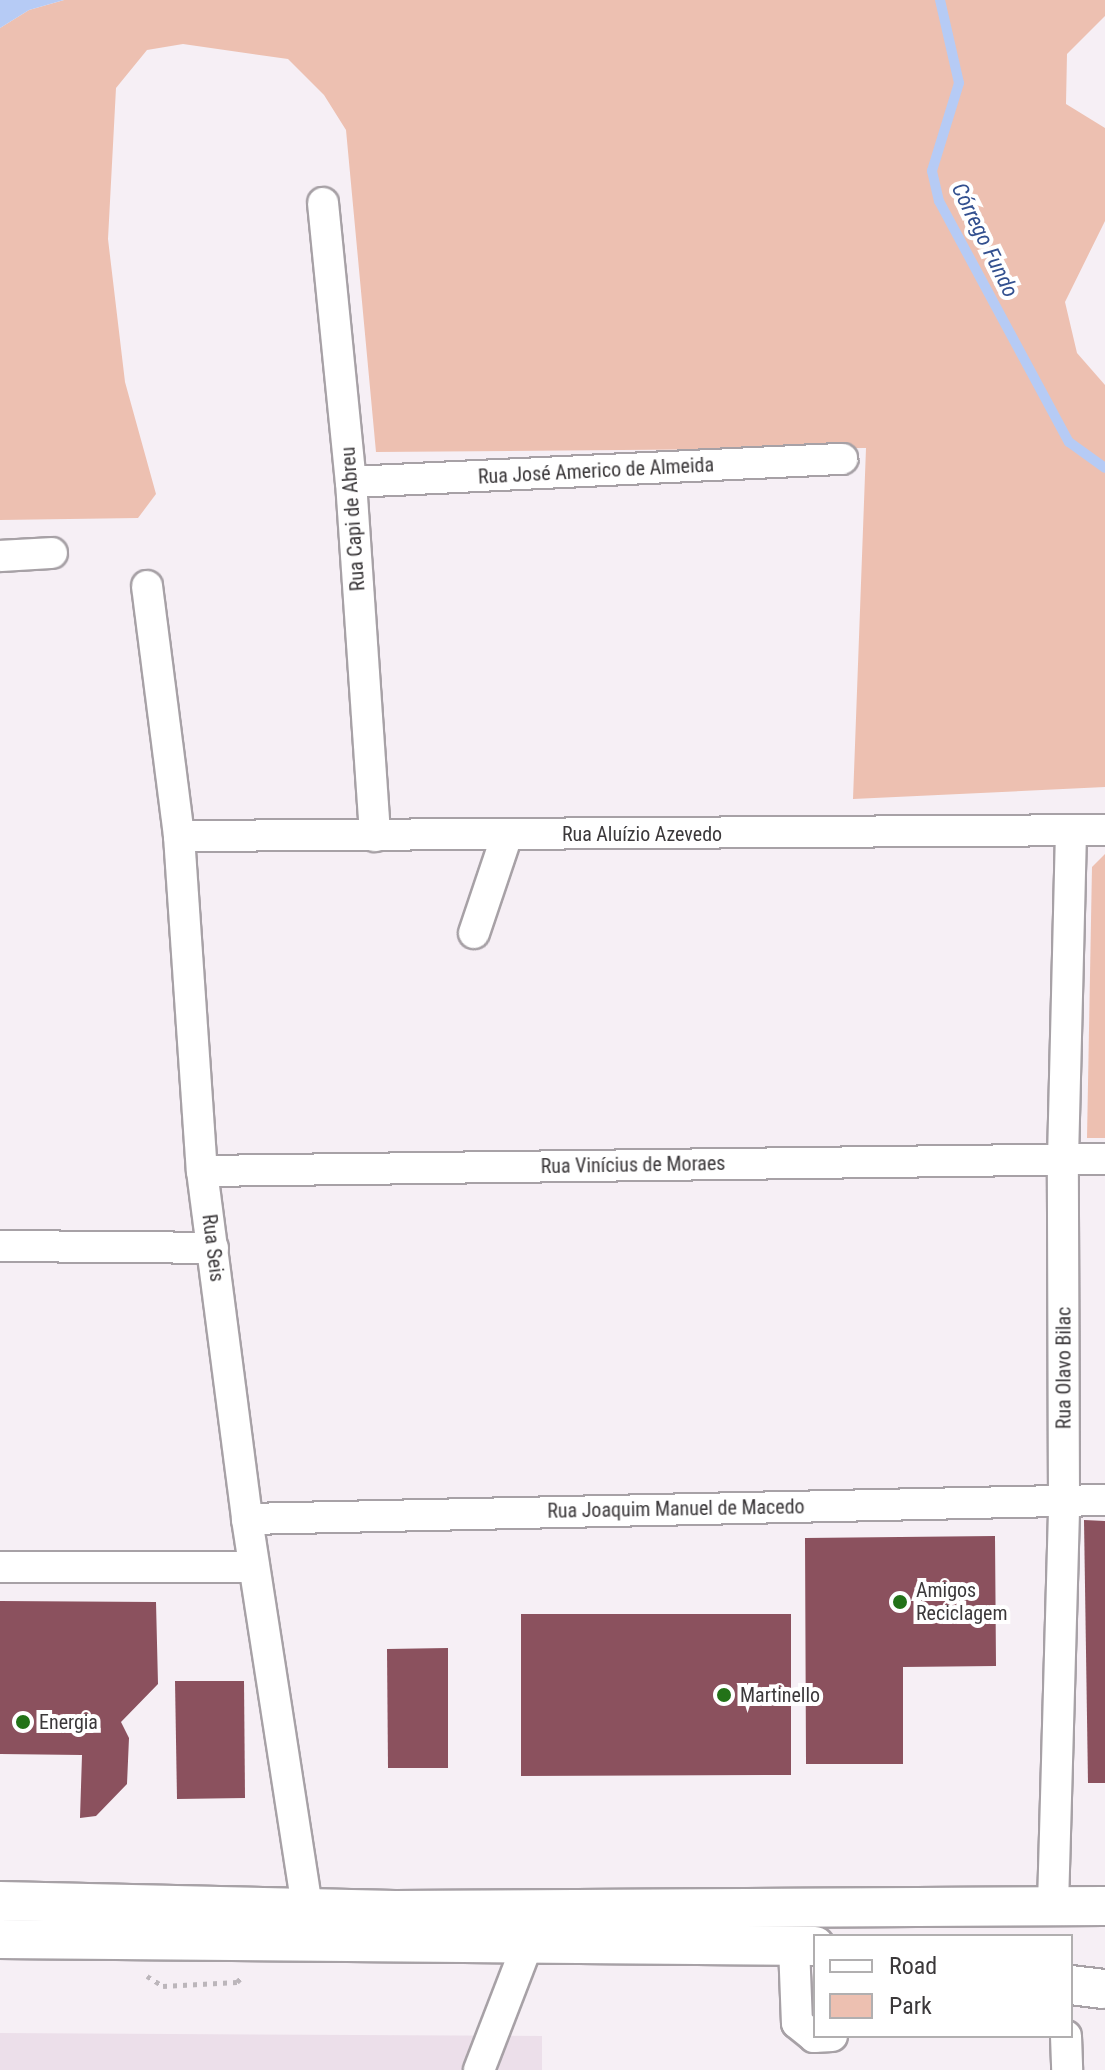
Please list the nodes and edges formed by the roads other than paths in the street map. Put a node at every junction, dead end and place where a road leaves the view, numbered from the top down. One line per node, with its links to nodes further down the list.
1 (323, 203): 3 (street, Rua Capi de Abreu)
2 (842, 459): 3 (street, Rua José Americo de Almeida)
3 (351, 482): 11 (street, Rua Capi de Abreu)
4 (52, 553): 5 (street)
5 (0, 556)
6 (147, 586): 10 (street, Rua Seis)
7 (1105, 830): 8 (street, Rua Aluízio Azevedo)
8 (1071, 831): 9 (street, Rua Aluízio Azevedo); 13 (street, Rua Olavo Bilac)
9 (507, 835): 11 (street, Rua Aluízio Azevedo); 12 (street)
10 (179, 836): 11 (street, Rua Aluízio Azevedo); 15 (street, Rua Seis)
11 (375, 836)
12 (474, 933)
13 (1063, 1159): 14 (street, Rua Vinícius de Moraes); 15 (street, Rua Vinícius de Moraes); 18 (street, Rua Olavo Bilac)
14 (1105, 1159)
15 (202, 1171): 17 (street, Rua Seis)
16 (0, 1246): 17 (street)
17 (213, 1248): 20 (street, Rua Seis)
18 (1064, 1500): 19 (street, Rua Joaquim Manuel de Macedo); 20 (street, Rua Joaquim Manuel de Macedo); 24 (street, Rua Olavo Bilac)
19 (1105, 1500)
20 (247, 1519): 22 (street, Rua Seis)
21 (0, 1567): 22 (street)
22 (254, 1567): 26 (street, Rua Seis)
23 (0, 1901): 27 (main road)
24 (1053, 1905): 25 (main road); 26 (main road)
25 (1105, 1906)
26 (307, 1908): 27 (main road)
27 (182, 1922): 28 (main road); 29 (main road)
28 (0, 1939)
29 (528, 1943): 30 (main road); 35 (street)
30 (804, 1946): 33 (street)
31 (1073, 1985): 32 (main road)
32 (1105, 1989)
33 (813, 2036)
34 (1066, 2038): 36 (street)
35 (479, 2070)
36 (1067, 2070)

